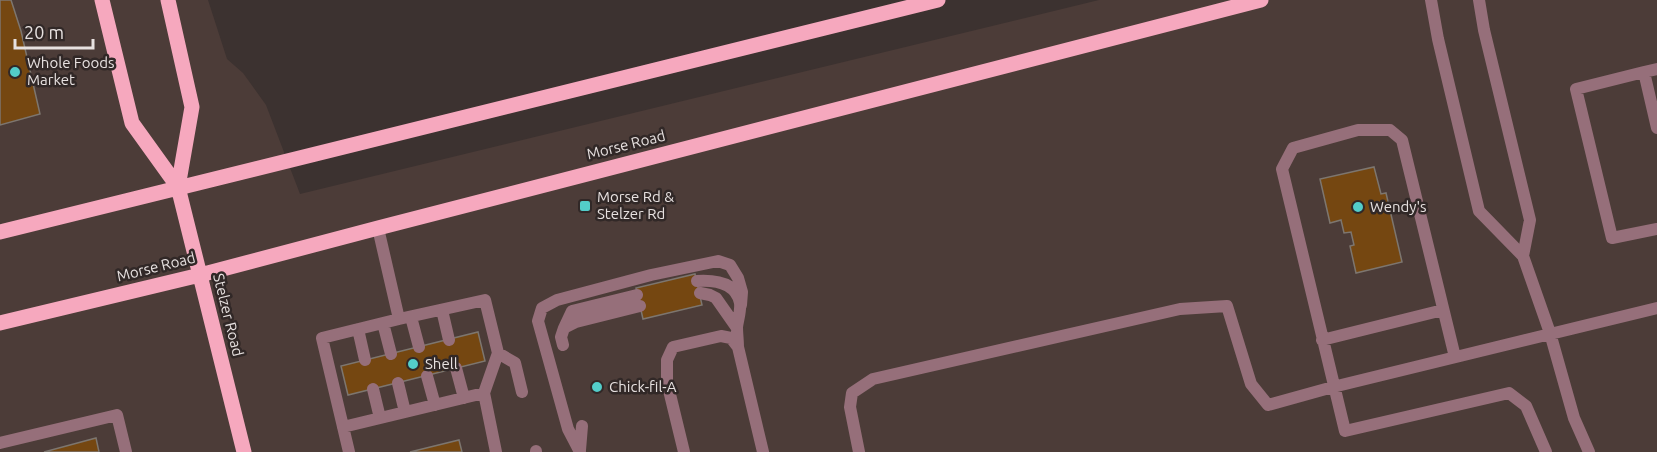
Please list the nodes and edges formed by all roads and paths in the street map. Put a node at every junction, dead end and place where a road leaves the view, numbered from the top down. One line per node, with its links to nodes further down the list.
1 (102, 0): 10 (main road, Stelzer Road)
2 (168, 0): 10 (main road, Stelzer Road)
3 (938, 0): 10 (main road)
4 (1261, 0): 11 (main road, Morse Road)
5 (1431, 0): 14 (lane)
6 (1479, 0): 14 (lane)
7 (1657, 69): 8 (lane)
8 (1644, 72): 9 (lane); 12 (lane)
9 (1657, 128)
10 (178, 187): 13 (main road); 15 (main road, Stelzer Road)
11 (378, 228): 15 (main road, Morse Road); 21 (lane)
12 (1657, 229)
13 (0, 232)
14 (1523, 256): 26 (lane)
15 (200, 275): 22 (main road, Morse Road); 50 (main road, Stelzer Road)
16 (639, 301): 29 (lane)
17 (741, 305): 24 (lane); 24 (lane); 51 (lane)
18 (1657, 308): 26 (lane)
19 (442, 310): 21 (lane); 27 (lane); 32 (lane)
20 (1443, 310): 28 (lane); 28 (lane); 34 (lane)
21 (405, 318): 23 (lane); 30 (lane)
22 (0, 323)
23 (383, 323): 25 (lane); 33 (lane)
24 (737, 328): 31 (lane)
25 (358, 329): 35 (lane); 48 (lane)
26 (1550, 333): 34 (lane); 59 (lane)
27 (449, 340)
28 (1322, 340): 39 (lane)
29 (563, 345)
30 (419, 347)
31 (738, 347): 55 (lane); 56 (lane)
32 (498, 353): 41 (lane); 42 (lane)
33 (391, 354)
34 (1455, 357): 39 (lane)
35 (365, 360)
36 (456, 368): 43 (lane)
37 (427, 376): 44 (lane)
38 (398, 382): 45 (lane)
39 (1334, 387): 57 (lane); 58 (lane)
40 (373, 389): 46 (lane)
41 (522, 392)
42 (483, 393): 43 (lane); 54 (lane)
43 (464, 398): 44 (lane)
44 (435, 405): 45 (lane)
45 (405, 412): 46 (lane)
46 (380, 418): 48 (lane)
47 (582, 426): 51 (lane)
48 (343, 427): 53 (lane)
49 (0, 443): 52 (lane)
50 (241, 451)
51 (580, 451)
52 (126, 452)
53 (349, 452)
54 (496, 452)
55 (684, 452)
56 (763, 452)
57 (859, 452)
58 (1546, 452)
59 (1589, 452)

